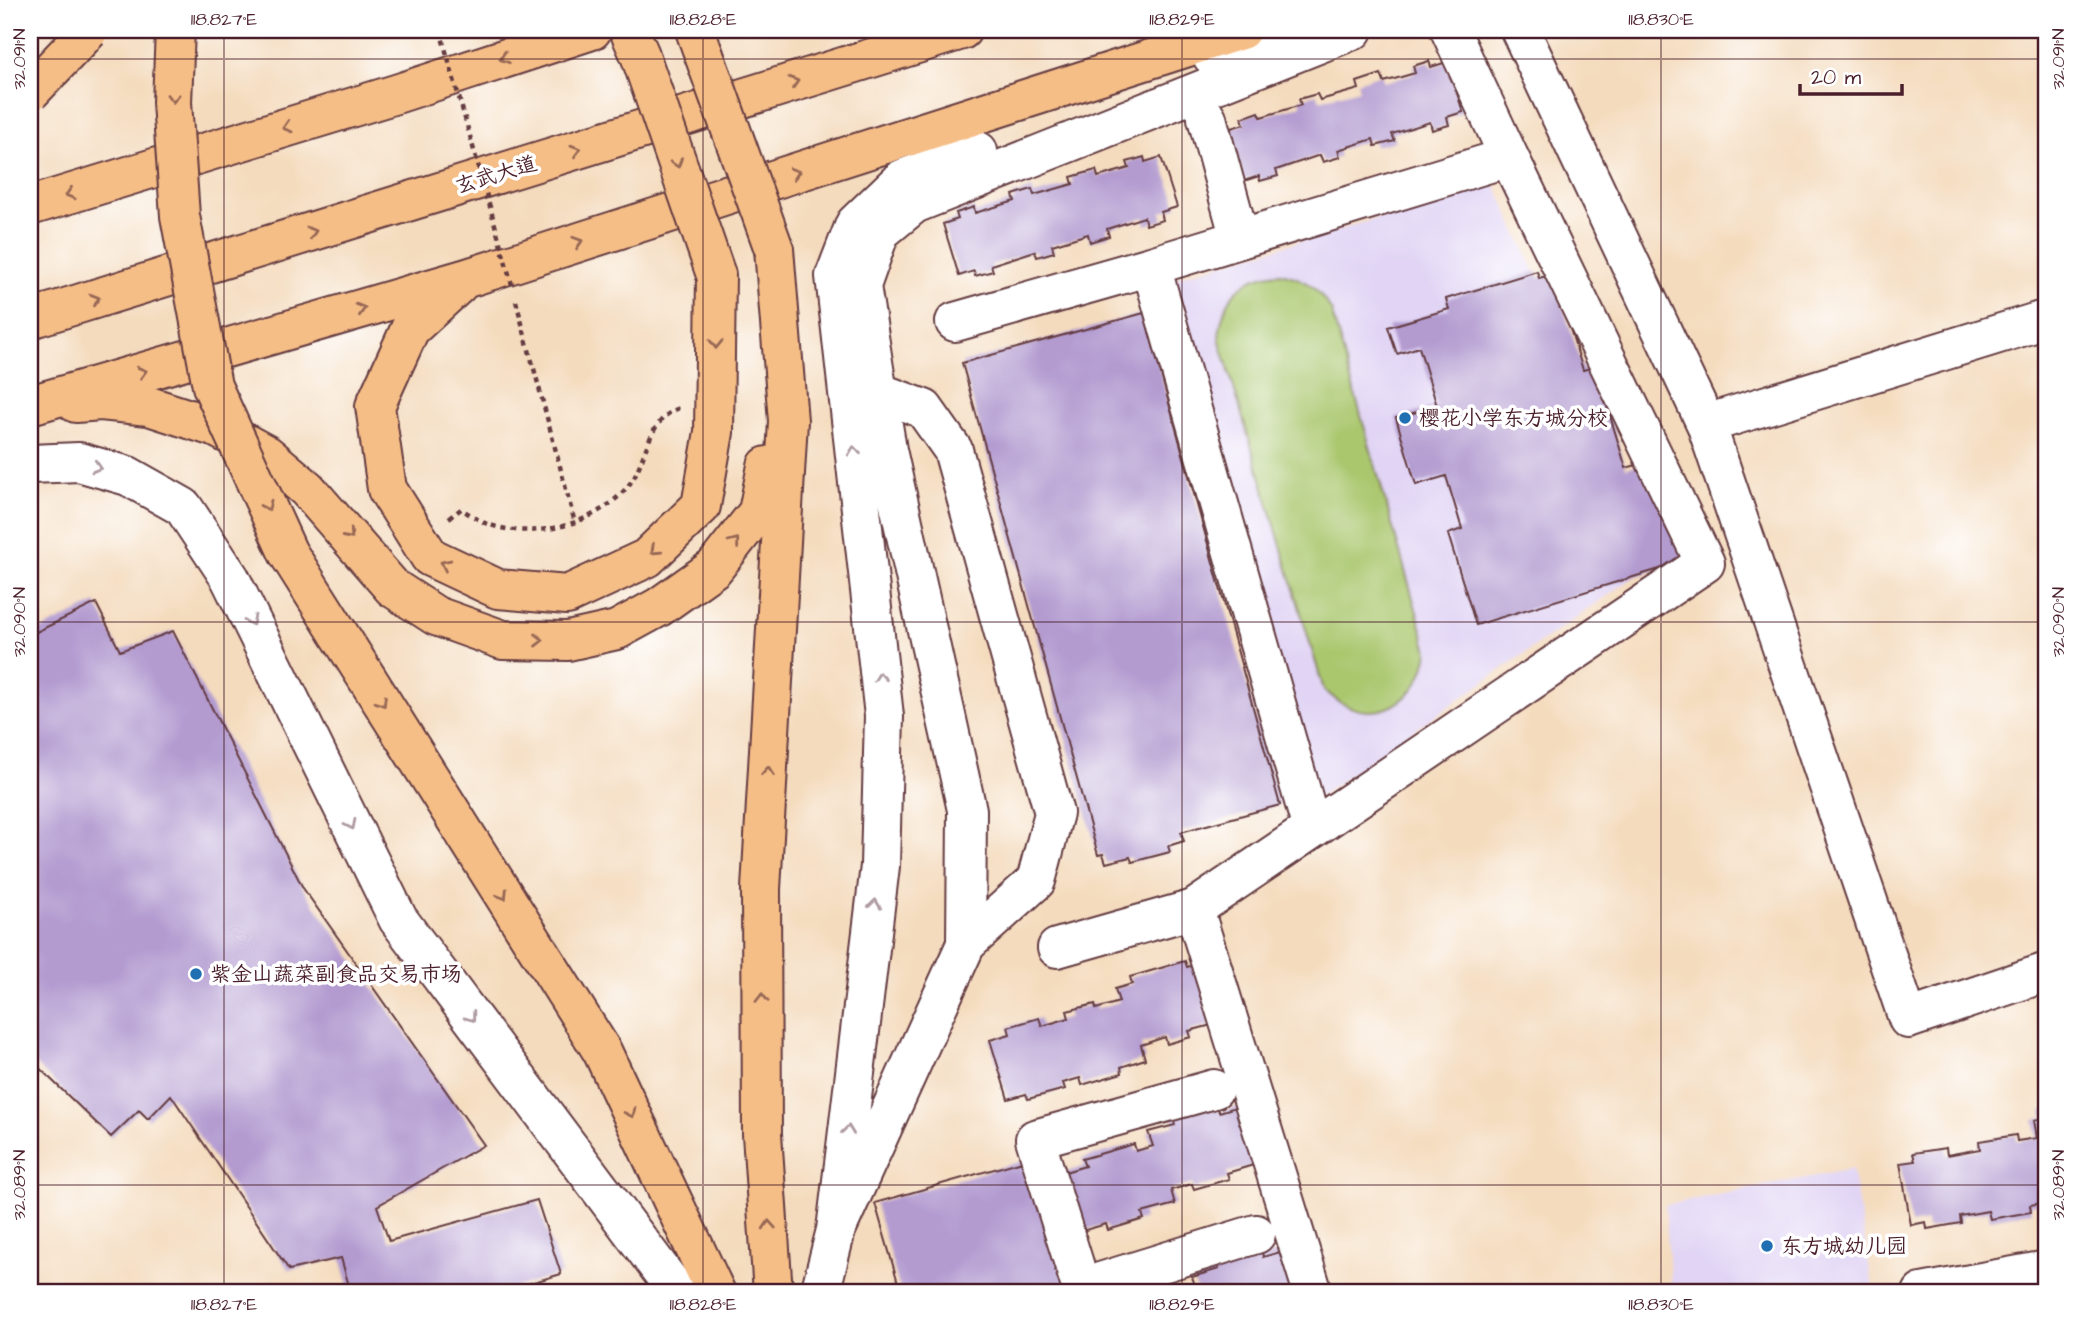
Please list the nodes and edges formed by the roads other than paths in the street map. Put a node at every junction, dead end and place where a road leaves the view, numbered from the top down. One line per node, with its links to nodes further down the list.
1 (89, 30): 12 (main road, bridge)
2 (175, 30): 38 (main road, one-way to 38, bridge)
3 (592, 30): 15 (main road, one-way to 15)
4 (629, 30): 18 (main road, one-way to 18, bridge)
5 (695, 30): 22 (main road, bridge)
6 (962, 30): 19 (main road, 玄武大道, one-way to 6)
7 (1241, 30): 18 (main road, one-way to 7)
8 (1272, 30): 33 (street, one-way to 8)
9 (1353, 30): 23 (street)
10 (1450, 30): 14 (street)
11 (1520, 30): 25 (street)
12 (30, 92)
13 (1207, 118): 16 (street)
14 (1509, 157): 16 (street); 27 (street)
15 (30, 206)
16 (1240, 239): 17 (street)
17 (1151, 266): 21 (street); 27 (street)
18 (464, 279): 24 (main road, one-way to 18)
19 (30, 319)
20 (2047, 319): 25 (street)
21 (955, 322)
22 (784, 367): 24 (main road, one-way to 22); 39 (main road, one-way to 22)
23 (873, 393): 29 (street); 29 (street)
24 (30, 406)
25 (1706, 425): 31 (street)
26 (30, 464): 37 (street, one-way to 37)
27 (1312, 829): 28 (street)
28 (1194, 909): 30 (street); 41 (street)
29 (966, 944): 33 (street)
30 (1057, 948)
31 (2047, 972)
32 (1213, 1089): 36 (street)
33 (836, 1230): 40 (street)
34 (1256, 1234): 36 (street)
35 (2047, 1270): 42 (street)
36 (1082, 1290)
37 (678, 1293)
38 (716, 1293)
39 (773, 1293)
40 (820, 1293)
41 (1312, 1293)
42 (1922, 1293)

